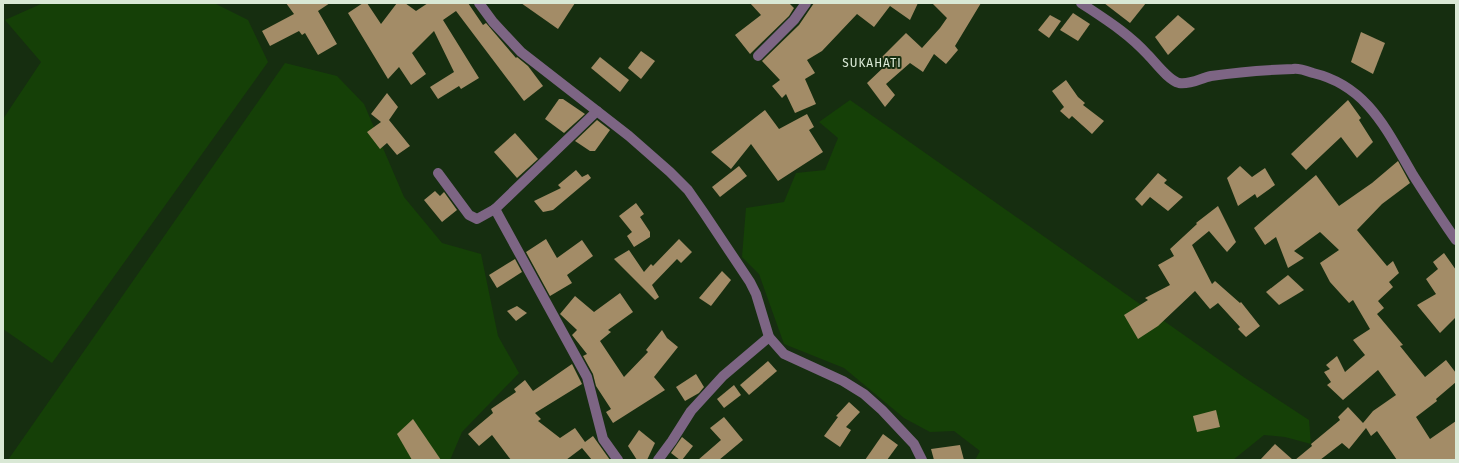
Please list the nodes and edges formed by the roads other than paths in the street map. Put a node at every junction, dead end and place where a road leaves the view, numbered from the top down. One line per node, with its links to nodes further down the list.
1 (479, 3): 5 (street)
2 (806, 3): 4 (street)
3 (1081, 3): 8 (street)
4 (758, 56)
5 (597, 111): 7 (street); 9 (street)
6 (438, 173): 7 (street)
7 (495, 209): 10 (street)
8 (1456, 240)
9 (769, 336): 11 (street); 12 (street)
10 (618, 460)
11 (658, 460)
12 (922, 460)

